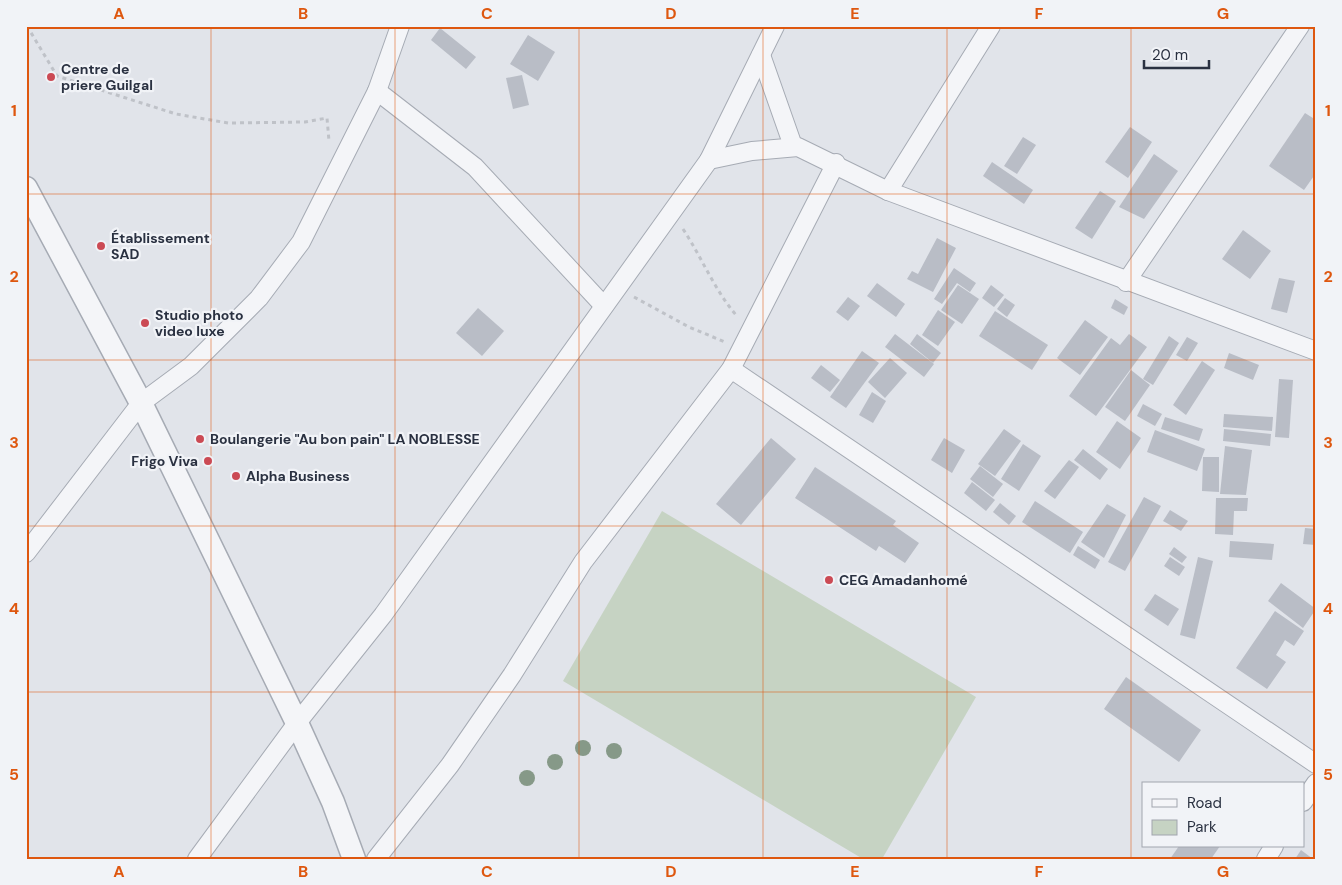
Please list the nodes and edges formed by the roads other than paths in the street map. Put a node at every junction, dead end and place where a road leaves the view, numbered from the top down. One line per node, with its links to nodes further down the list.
1 (400, 26): 6 (street)
2 (775, 26): 5 (street)
3 (992, 26): 11 (street)
4 (1300, 26): 12 (street)
5 (761, 55): 7 (street); 8 (street)
6 (377, 91): 13 (street); 16 (street)
7 (794, 146): 8 (street); 9 (street)
8 (709, 160): 13 (street)
9 (836, 163): 11 (street); 15 (street)
10 (26, 188): 16 (street)
11 (888, 190): 12 (street)
12 (1126, 282): 14 (street)
13 (604, 306): 18 (street)
14 (1316, 351)
15 (731, 369): 19 (street); 25 (street)
16 (141, 403): 17 (street); 18 (street)
17 (26, 553)
18 (297, 723): 23 (street); 24 (street)
19 (1316, 764)
20 (1316, 783): 21 (street)
21 (1304, 801)
22 (1273, 848): 26 (street)
23 (197, 859)
24 (354, 859)
25 (376, 859)
26 (1266, 859)

